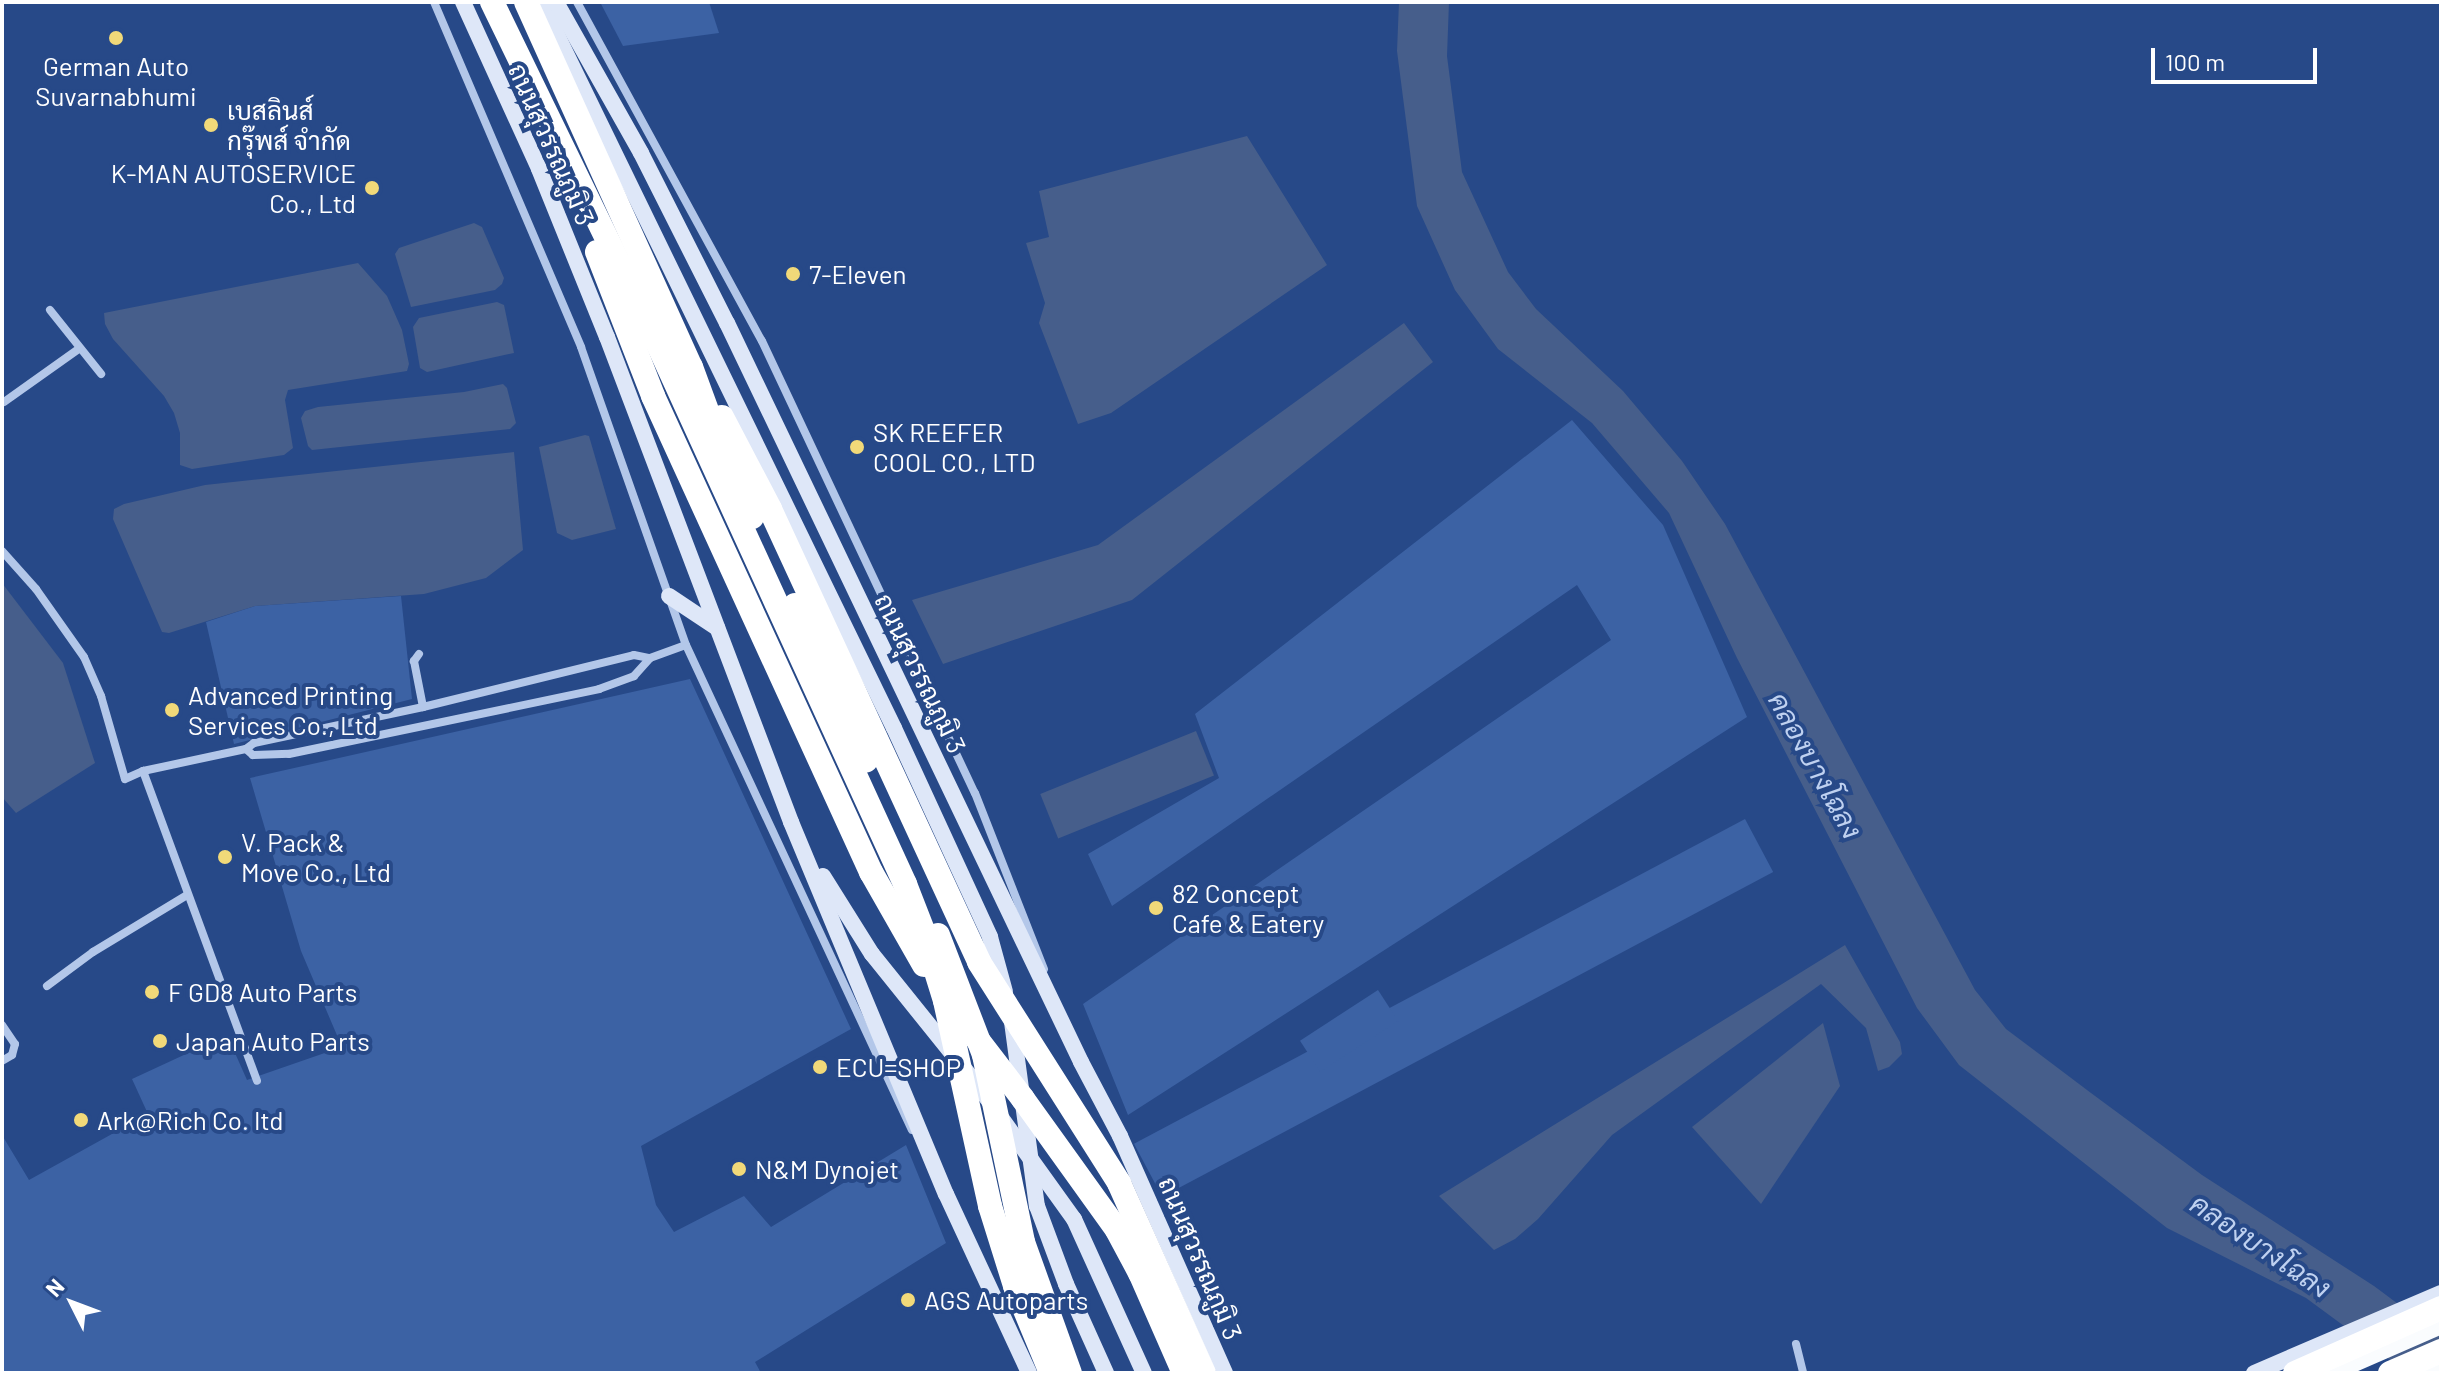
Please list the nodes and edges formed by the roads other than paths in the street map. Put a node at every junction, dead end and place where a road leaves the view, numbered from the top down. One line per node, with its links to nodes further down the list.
1 (434, 2): 15 (street)
2 (463, 2): 16 (main road, ถนนสุวรรณภูมิ 3)
3 (492, 2): 8 (highway)
4 (526, 2): 11 (highway)
5 (541, 2): 40 (main road, bridge)
6 (556, 2): 28 (main road, ถนนสุวรรณภูมิ 3)
7 (577, 2): 28 (street)
8 (555, 137): 38 (highway, bridge); 42 (highway, bridge)
9 (50, 310): 10 (street)
10 (80, 348): 12 (street); 13 (street)
11 (691, 367): 39 (highway, bridge); 43 (highway, bridge)
12 (101, 374)
13 (4, 402)
14 (2, 551): 22 (street)
15 (669, 596): 16 (main road); 17 (street)
16 (717, 628): 23 (main road, ถนนสุวรรณภูมิ 3)
17 (686, 645): 19 (street); 30 (street)
18 (419, 654): 20 (street)
19 (650, 658): 20 (street); 21 (street)
20 (423, 707): 21 (street)
21 (246, 749): 22 (street)
22 (143, 771): 24 (street)
23 (791, 822): 30 (main road, ถนนสุวรรณภูมิ 3); 41 (main road)
24 (187, 895): 25 (street); 29 (street)
25 (47, 986)
26 (2, 1025): 27 (street)
27 (2, 1061)
28 (1081, 1062): 44 (main road, ถนนสุวรรณภูมิ 3)
29 (257, 1081)
30 (946, 1194): 37 (main road, ถนนสุวรรณภูมิ 3)
31 (2440, 1298): 46 (main road); 47 (highway)
32 (2441, 1325): 36 (highway)
33 (1796, 1344): 45 (street)
34 (2441, 1351): 49 (highway)
35 (2441, 1364): 50 (highway)
36 (2342, 1368): 48 (highway)
37 (1029, 1373)
38 (1051, 1373)
39 (1070, 1373)
40 (1106, 1373)
41 (1144, 1373)
42 (1184, 1373)
43 (1204, 1373)
44 (1225, 1373)
45 (1803, 1373)
46 (2254, 1373)
47 (2295, 1373)
48 (2326, 1373)
49 (2390, 1373)
50 (2421, 1373)

